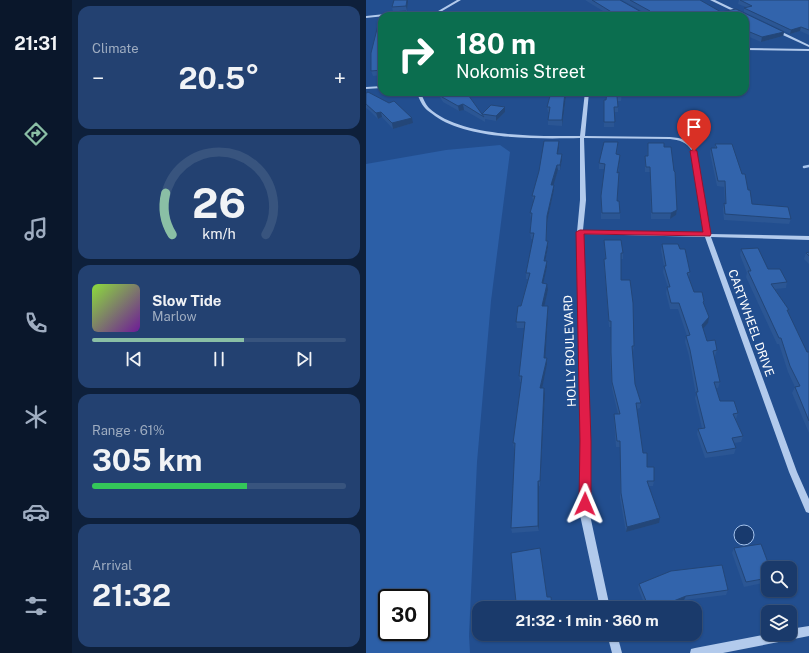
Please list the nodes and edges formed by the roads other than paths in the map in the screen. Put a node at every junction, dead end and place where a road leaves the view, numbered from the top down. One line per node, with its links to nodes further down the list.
1 (458, 0): 3 (street)
2 (712, 0): 4 (street)
3 (438, 12)
4 (738, 12)
5 (378, 16): 6 (street)
6 (366, 17)
7 (771, 28): 8 (street)
8 (809, 46)
9 (749, 49): 10 (street)
10 (809, 50)
11 (378, 87): 12 (street)
12 (366, 88)
13 (420, 96): 15 (street)
14 (587, 96): 15 (street, HOLLY BOULEVARD)
15 (582, 137): 16 (street, HOLLY BOULEVARD); 17 (street, CARTWHEEL DRIVE)
16 (580, 232): 17 (street); 20 (street, HOLLY BOULEVARD)
17 (707, 234): 18 (street); 19 (street, CARTWHEEL DRIVE)
18 (809, 238)
19 (809, 509)
20 (603, 601)
21 (809, 631): 24 (street)
22 (614, 641): 23 (street)
23 (617, 653)
24 (695, 653)

